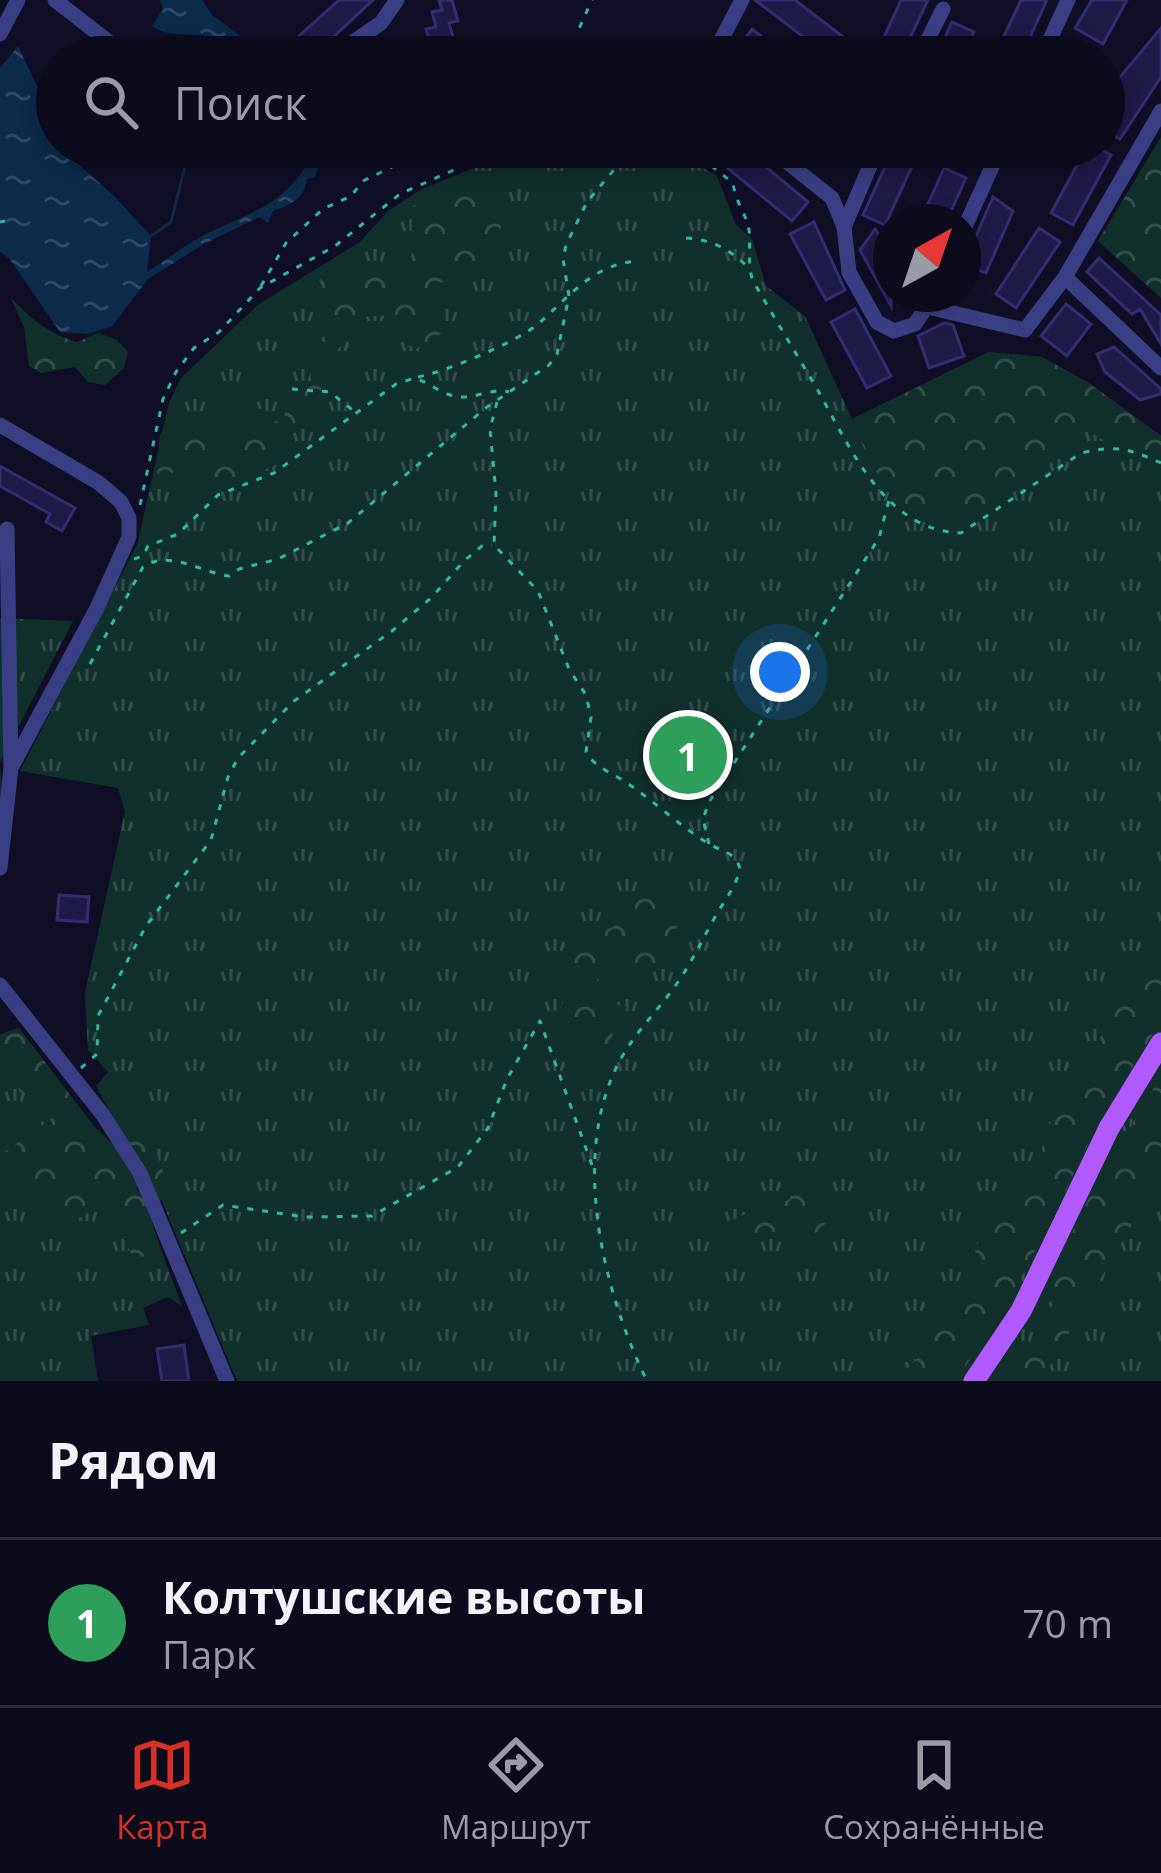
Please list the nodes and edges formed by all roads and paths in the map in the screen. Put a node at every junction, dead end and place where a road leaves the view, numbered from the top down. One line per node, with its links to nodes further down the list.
1 (18, 0): 8 (street)
2 (55, 0): 9 (street)
3 (398, 0): 10 (street)
4 (592, 0): 11 (path)
5 (742, 0): 12 (street)
6 (1068, 0): 14 (street)
7 (943, 9): 13 (street)
8 (0, 34)
9 (101, 36)
10 (362, 36)
11 (577, 36)
12 (723, 36)
13 (930, 36)
14 (1052, 36)
15 (1161, 110): 28 (street)
16 (394, 168): 29 (path)
17 (458, 168): 29 (path)
18 (615, 168): 30 (path)
19 (714, 168): 27 (path)
20 (794, 168): 24 (street)
21 (869, 168): 24 (street)
22 (992, 168): 23 (street)
23 (975, 204)
24 (844, 227): 31 (street)
25 (686, 238): 27 (path)
26 (639, 261): 30 (path)
27 (748, 267): 41 (path)
28 (1065, 277): 32 (street); 33 (street)
29 (260, 288): 42 (path)
30 (569, 296): 34 (path); 36 (path)
31 (923, 312)
32 (967, 312)
33 (1161, 368)
34 (415, 378): 36 (path); 38 (path)
35 (292, 389): 38 (path)
36 (511, 392): 37 (path)
37 (497, 402): 44 (path); 47 (path)
38 (357, 414): 45 (path)
39 (0, 425): 45 (street)
40 (1161, 463): 41 (path)
41 (889, 500): 49 (path)
42 (141, 502)
43 (7, 529): 46 (street)
44 (494, 544): 49 (path); 53 (path)
45 (118, 560): 48 (street)
46 (3, 584): 48 (street)
47 (90, 664)
48 (11, 768): 50 (street)
49 (710, 846): 54 (path)
50 (0, 868)
51 (0, 985): 53 (street)
52 (1161, 1043): 58 (main road)
53 (73, 1075): 56 (street)
54 (594, 1172): 55 (path); 57 (path)
55 (176, 1237)
56 (227, 1381)
57 (647, 1381)
58 (974, 1381)

